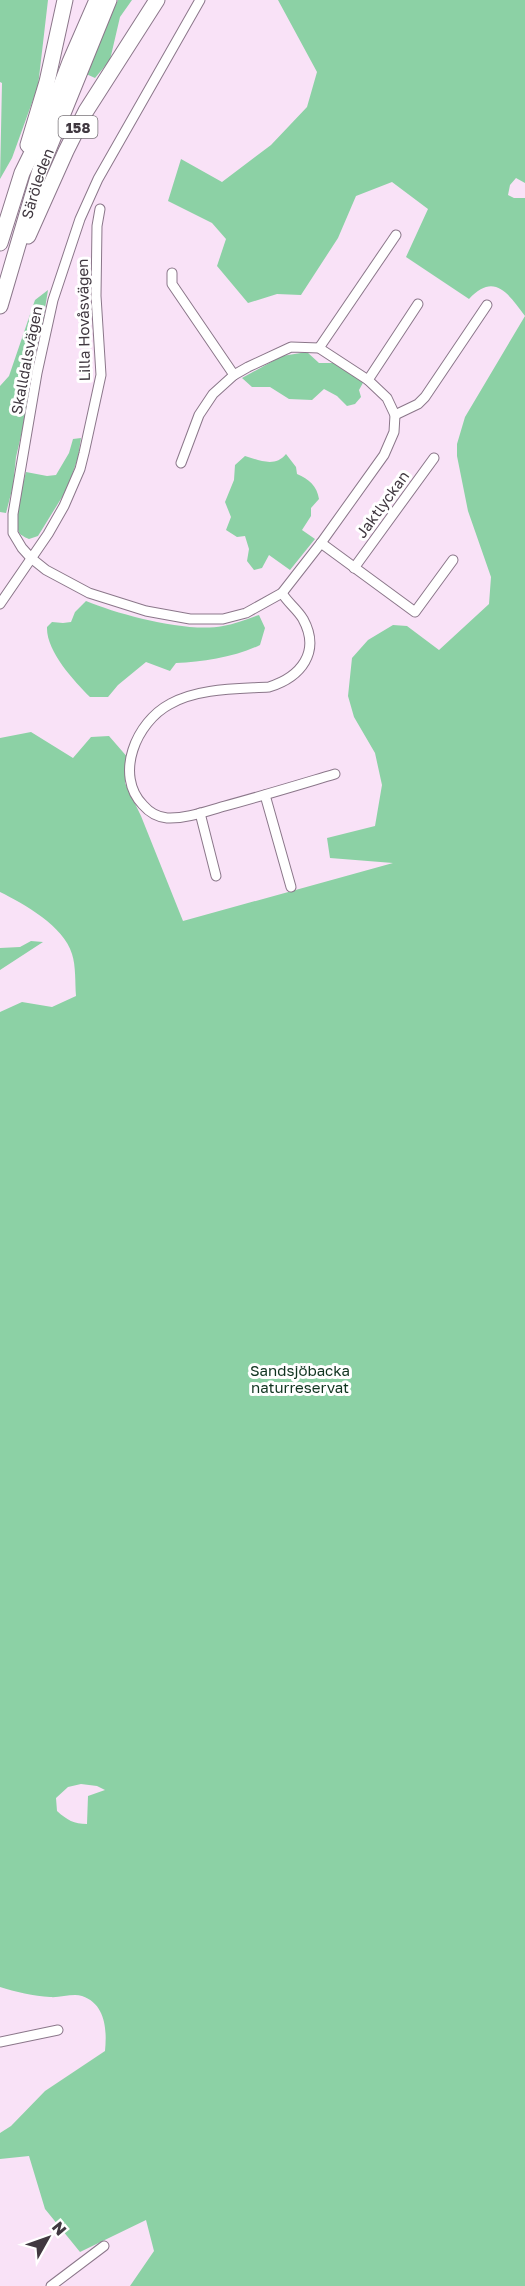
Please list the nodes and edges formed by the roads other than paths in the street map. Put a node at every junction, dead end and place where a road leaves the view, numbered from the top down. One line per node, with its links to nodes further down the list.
1 (65, 0): 6 (main road, 158)
2 (97, 0): 6 (main road, Säröleden / 158)
3 (109, 0): 12 (main road, Säröleden / 158)
4 (157, 0): 12 (main road, 158)
5 (200, 0): 8 (street, Skalldalsvägen)
6 (22, 173): 11 (main road, Säröleden / 158)
7 (100, 209): 9 (street, Lilla Hovåsvägen)
8 (80, 219): 9 (street); 24 (street, Skalldalsvägen)
9 (98, 226): 24 (street, Lilla Hovåsvägen)
10 (396, 235): 17 (street)
11 (0, 243)
12 (13, 262): 16 (main road, Säröleden / 158)
13 (172, 273): 18 (street)
14 (418, 304): 19 (street)
15 (487, 305): 20 (street)
16 (0, 306)
17 (319, 348): 18 (street); 19 (street)
18 (234, 375): 22 (street)
19 (368, 380): 20 (street)
20 (395, 415): 23 (street, Skalldalsvägen)
21 (434, 458): 26 (street, Jaktlyckan)
22 (181, 463)
23 (321, 543): 26 (street); 27 (street, Skalldalsvägen)
24 (31, 558): 27 (street, Skalldalsvägen); 28 (street, Lilla Hovåsvägen)
25 (453, 560): 26 (street)
26 (354, 568)
27 (282, 593): 31 (street)
28 (0, 604)
29 (335, 774): 30 (street)
30 (266, 795): 31 (street); 33 (street)
31 (200, 813): 32 (street)
32 (216, 876)
33 (291, 887)
34 (58, 2030): 35 (street)
35 (0, 2042)
36 (104, 2246): 37 (street)
37 (51, 2286)

